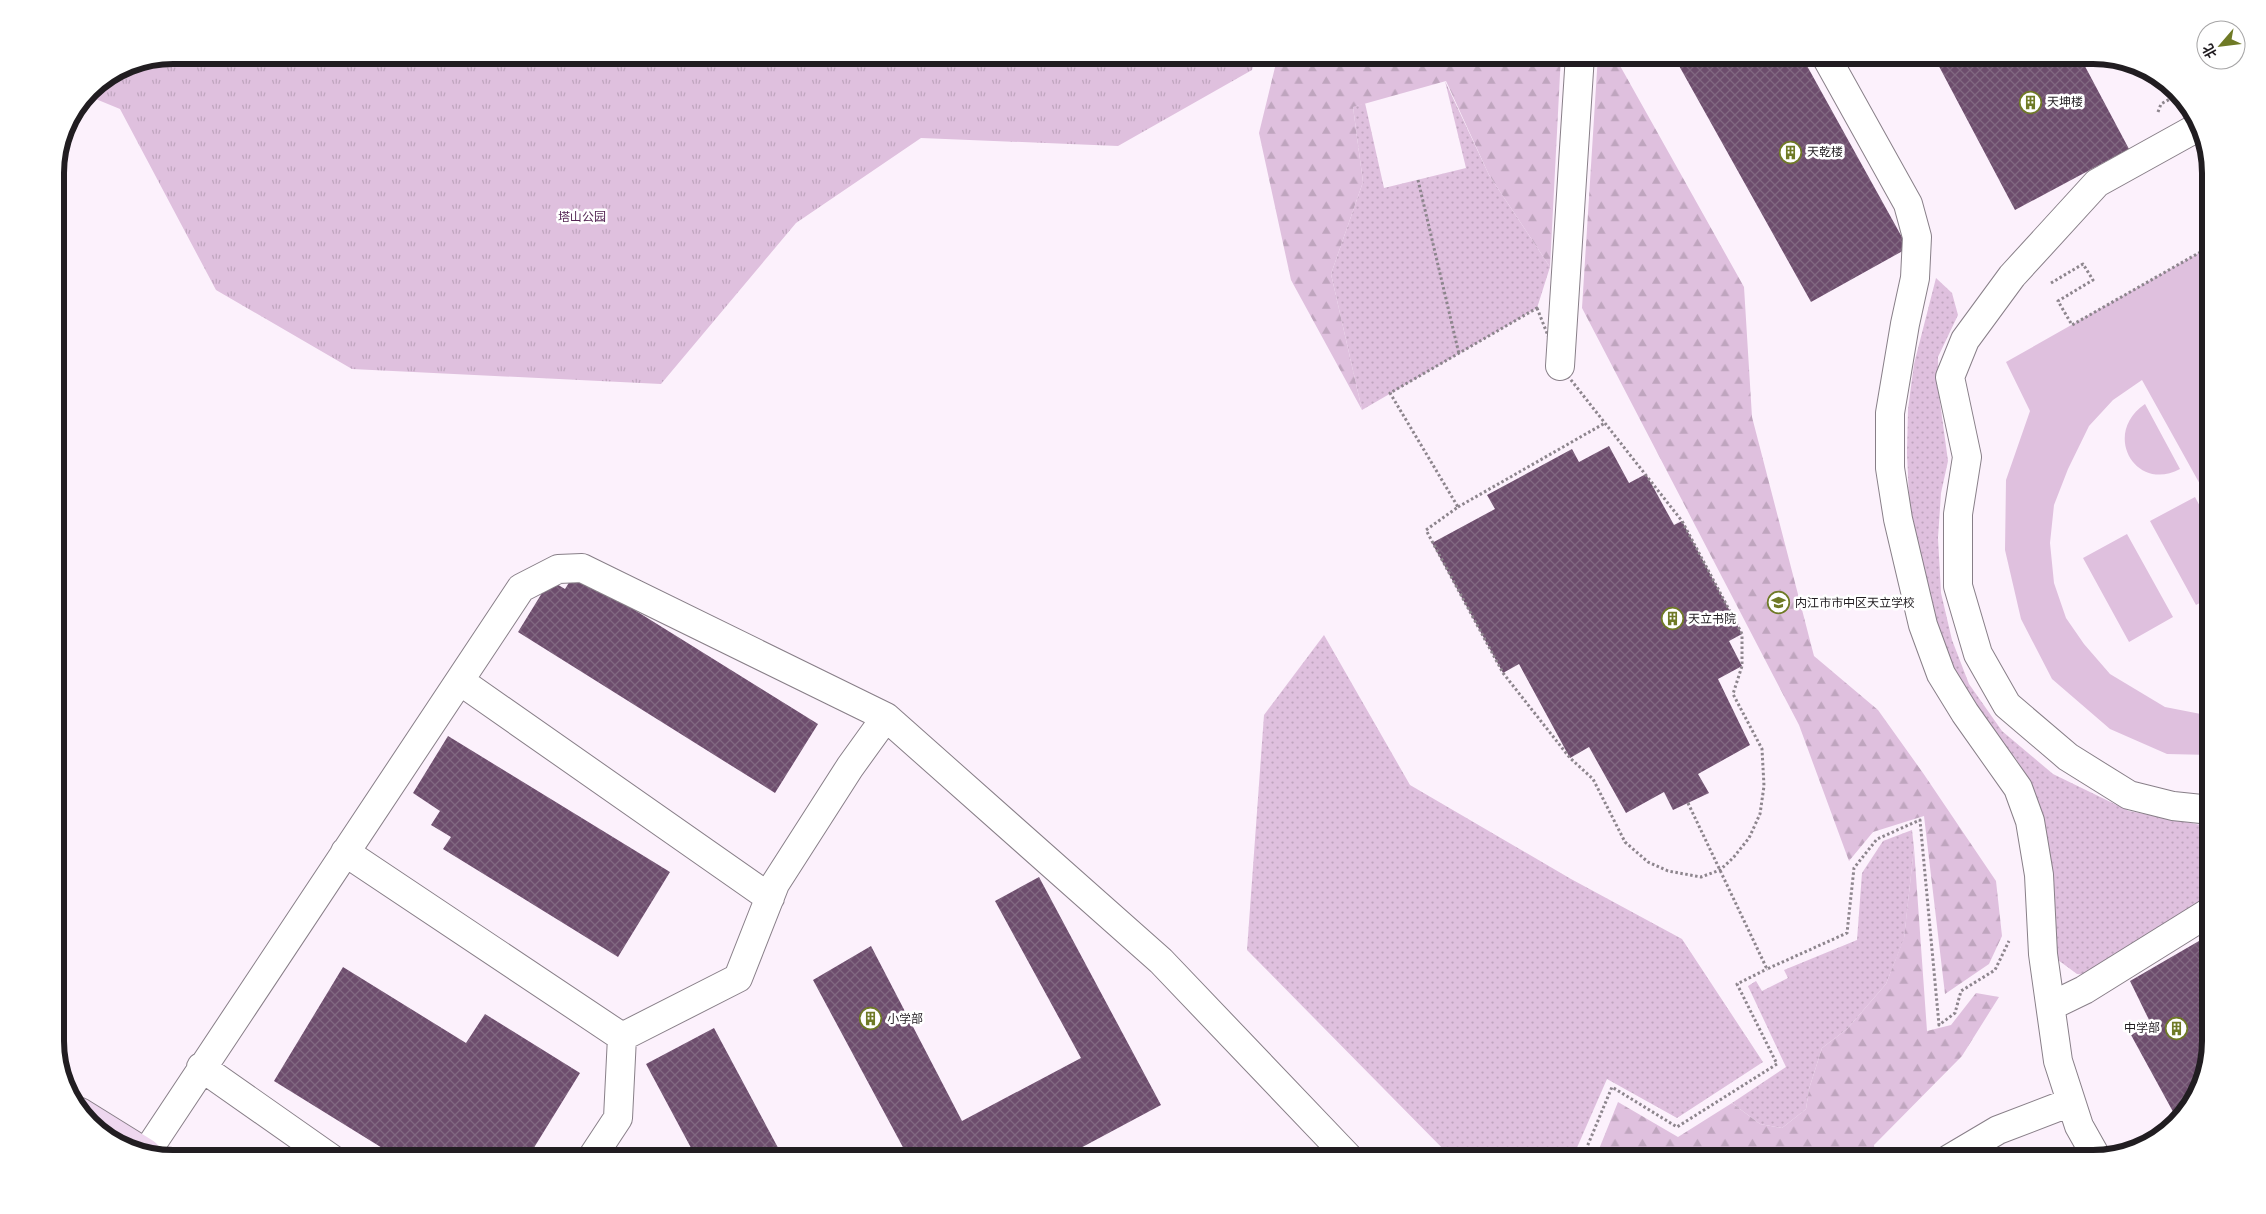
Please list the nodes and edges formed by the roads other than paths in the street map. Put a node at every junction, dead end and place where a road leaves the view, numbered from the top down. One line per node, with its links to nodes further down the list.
1 (1579, 64): 4 (street)
2 (1830, 64): 11 (street)
3 (2193, 129): 7 (street)
4 (1560, 366)
5 (460, 680): 6 (street); 8 (street); 9 (street)
6 (886, 717): 9 (street); 18 (street)
7 (2202, 809)
8 (345, 852): 12 (street); 13 (street)
9 (770, 898): 12 (street)
10 (2202, 917): 11 (street)
11 (2051, 1006): 14 (street)
12 (622, 1037): 17 (street)
13 (201, 1067): 15 (street); 16 (street)
14 (2071, 1102): 19 (street); 20 (street)
15 (149, 1148)
16 (319, 1150)
17 (597, 1150)
18 (1341, 1150)
19 (1964, 1150)
20 (2092, 1150)

